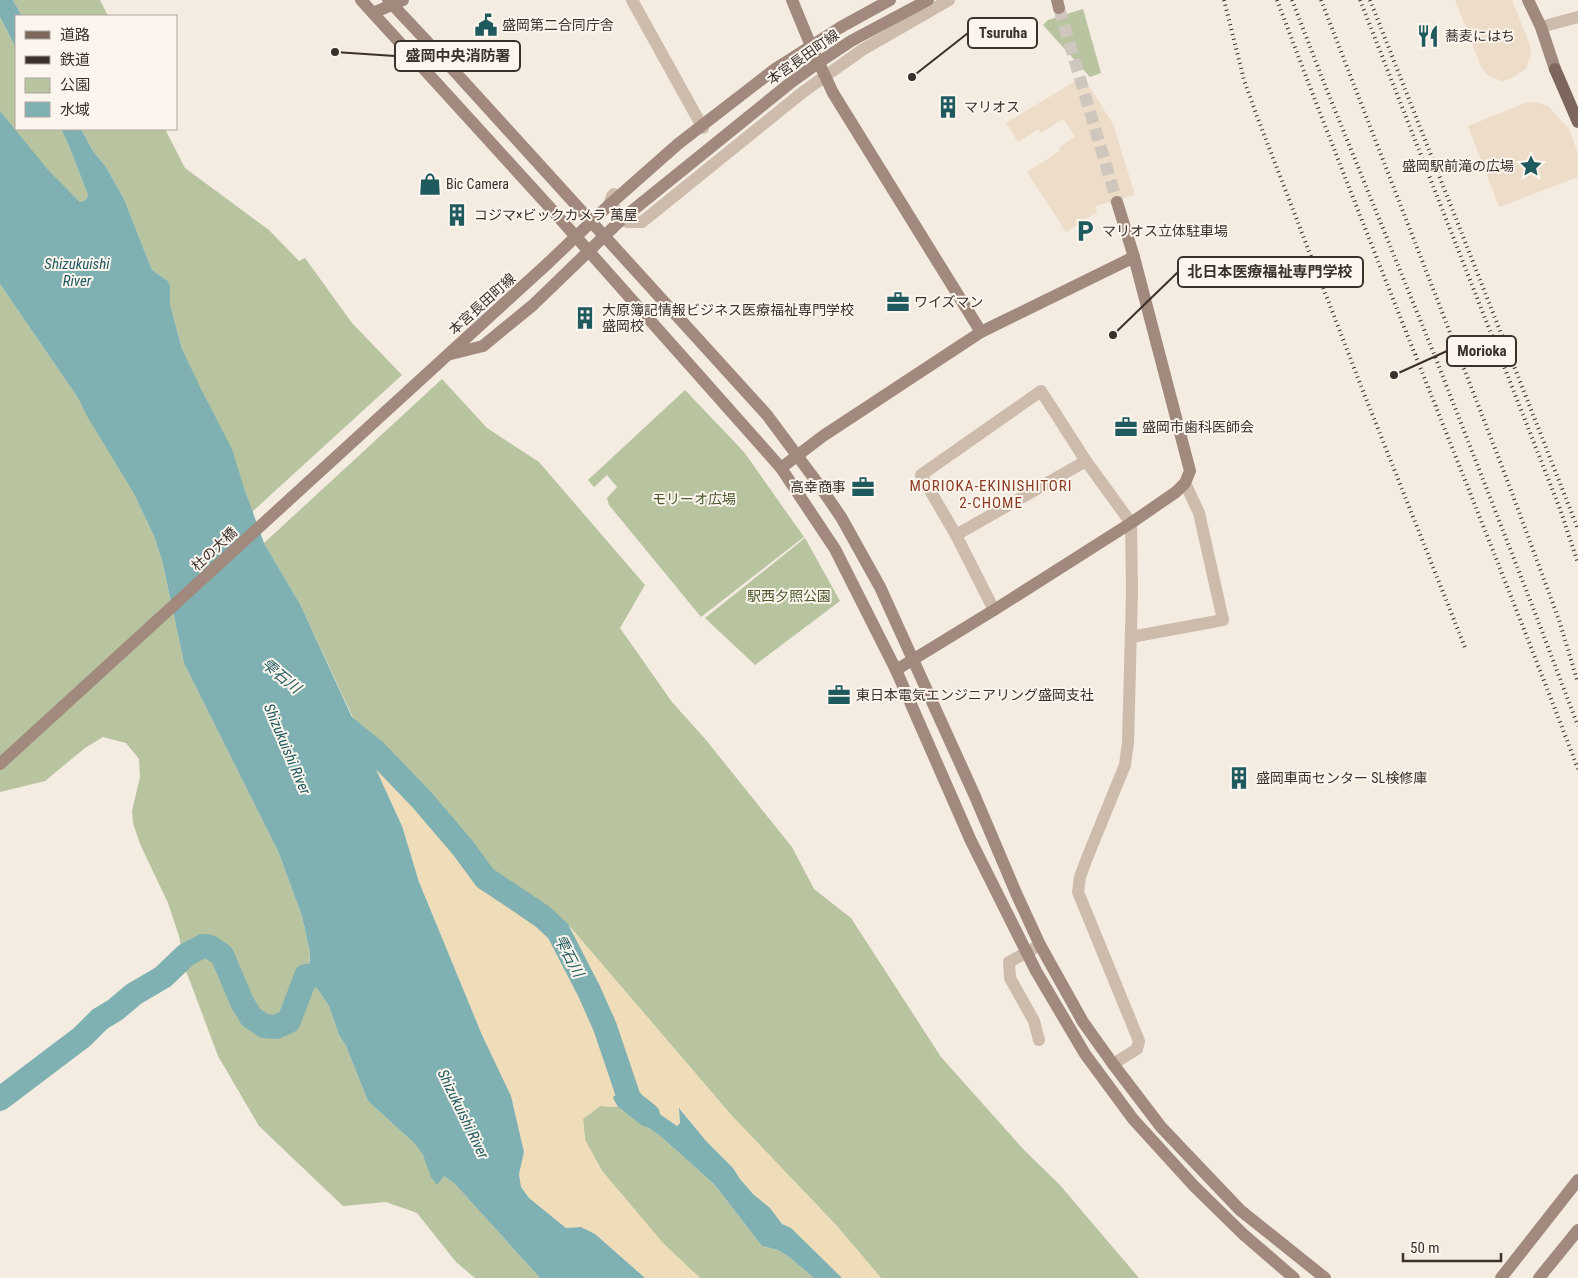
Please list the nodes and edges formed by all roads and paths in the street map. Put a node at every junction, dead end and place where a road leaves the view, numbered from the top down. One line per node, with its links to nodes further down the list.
1 (361, 0): 10 (street)
2 (632, 0): 17 (street)
3 (792, 0): 13 (street, bridge)
4 (881, 0): 17 (street)
5 (890, 0): 13 (street, 本宮長田町線, bridge)
6 (928, 0): 14 (street, 本宮長田町線)
7 (949, 0): 17 (street)
8 (1528, 0): 12 (street)
9 (394, 2): 10 (street); 19 (street)
10 (374, 13): 21 (street)
11 (1578, 17): 12 (street)
12 (1541, 27): 15 (street)
13 (811, 46): 14 (street, bridge); 19 (street, 本宮長田町線, bridge)
14 (818, 64): 20 (street, 本宮長田町線, bridge); 24 (street, bridge)
15 (1555, 69): 16 (main road)
16 (1578, 122)
17 (703, 128)
18 (1117, 202): 23 (street)
19 (590, 221): 20 (street); 21 (street, 本宮長田町線)
20 (604, 236): 22 (street, 本宮長田町線); 26 (street)
21 (575, 237): 22 (street); 25 (street, 本宮長田町線)
22 (588, 252): 25 (street, 本宮長田町線); 28 (street)
23 (1134, 257): 24 (street); 29 (street)
24 (981, 332): 26 (street)
25 (448, 355): 36 (street, 杜の大橋)
26 (797, 456): 28 (street); 34 (street)
27 (1086, 461): 30 (street); 31 (street); 31 (street)
28 (781, 468): 35 (street)
29 (1185, 483): 30 (street); 33 (street)
30 (1130, 523): 32 (street); 33 (street)
31 (956, 535): 32 (street)
32 (994, 610): 34 (street)
33 (1131, 637): 40 (street)
34 (914, 660): 35 (street); 37 (street)
35 (896, 670): 38 (street)
36 (0, 764)
37 (1040, 945): 38 (street); 40 (street)
38 (1026, 952): 39 (street); 43 (street)
39 (1039, 1040)
40 (1112, 1064): 44 (street)
41 (1578, 1180): 45 (street)
42 (1578, 1230): 46 (street)
43 (1294, 1278)
44 (1324, 1278)
45 (1501, 1278)
46 (1539, 1278)

